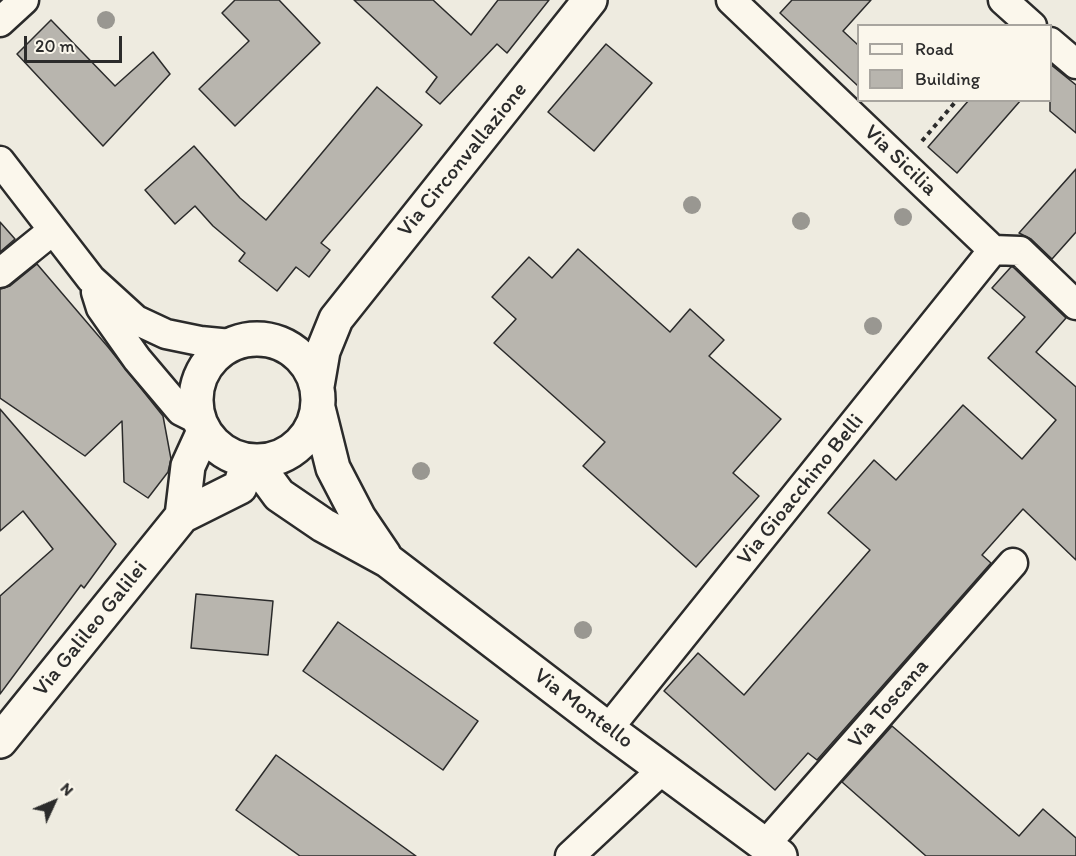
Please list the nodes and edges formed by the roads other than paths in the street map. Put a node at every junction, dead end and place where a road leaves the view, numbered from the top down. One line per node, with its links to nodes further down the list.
1 (24, 0): 5 (street)
2 (590, 0): 15 (street, Via Circonvallazione)
3 (731, 0): 11 (street, Via Sicilia)
4 (1003, 0): 6 (street)
5 (0, 22)
6 (1030, 24)
7 (1052, 44): 8 (street)
8 (1076, 64)
9 (0, 161): 10 (street)
10 (52, 231): 12 (street); 13 (street)
11 (993, 250): 14 (street); 24 (street, Via Gioacchino Belli)
12 (0, 273)
13 (92, 279): 17 (street); 19 (street)
14 (1076, 305)
15 (336, 319): 16 (street, Via Circonvallazione); 18 (street, Via Circonvallazione)
16 (266, 339): 17 (street); 18 (street)
17 (231, 344): 19 (street)
18 (317, 397): 20 (street); 22 (street, Via Montello)
19 (202, 425): 20 (street); 21 (street)
20 (247, 470): 21 (street, Via Galileo Galilei); 22 (street, Via Montello)
21 (182, 516): 25 (street, Via Galileo Galilei)
22 (387, 560): 24 (street, Via Montello)
23 (1012, 562): 27 (street, Via Toscana)
24 (608, 729): 26 (street, Via Montello)
25 (0, 741)
26 (663, 769): 27 (street, Via Montello); 28 (street)
27 (773, 850)
28 (570, 856)

